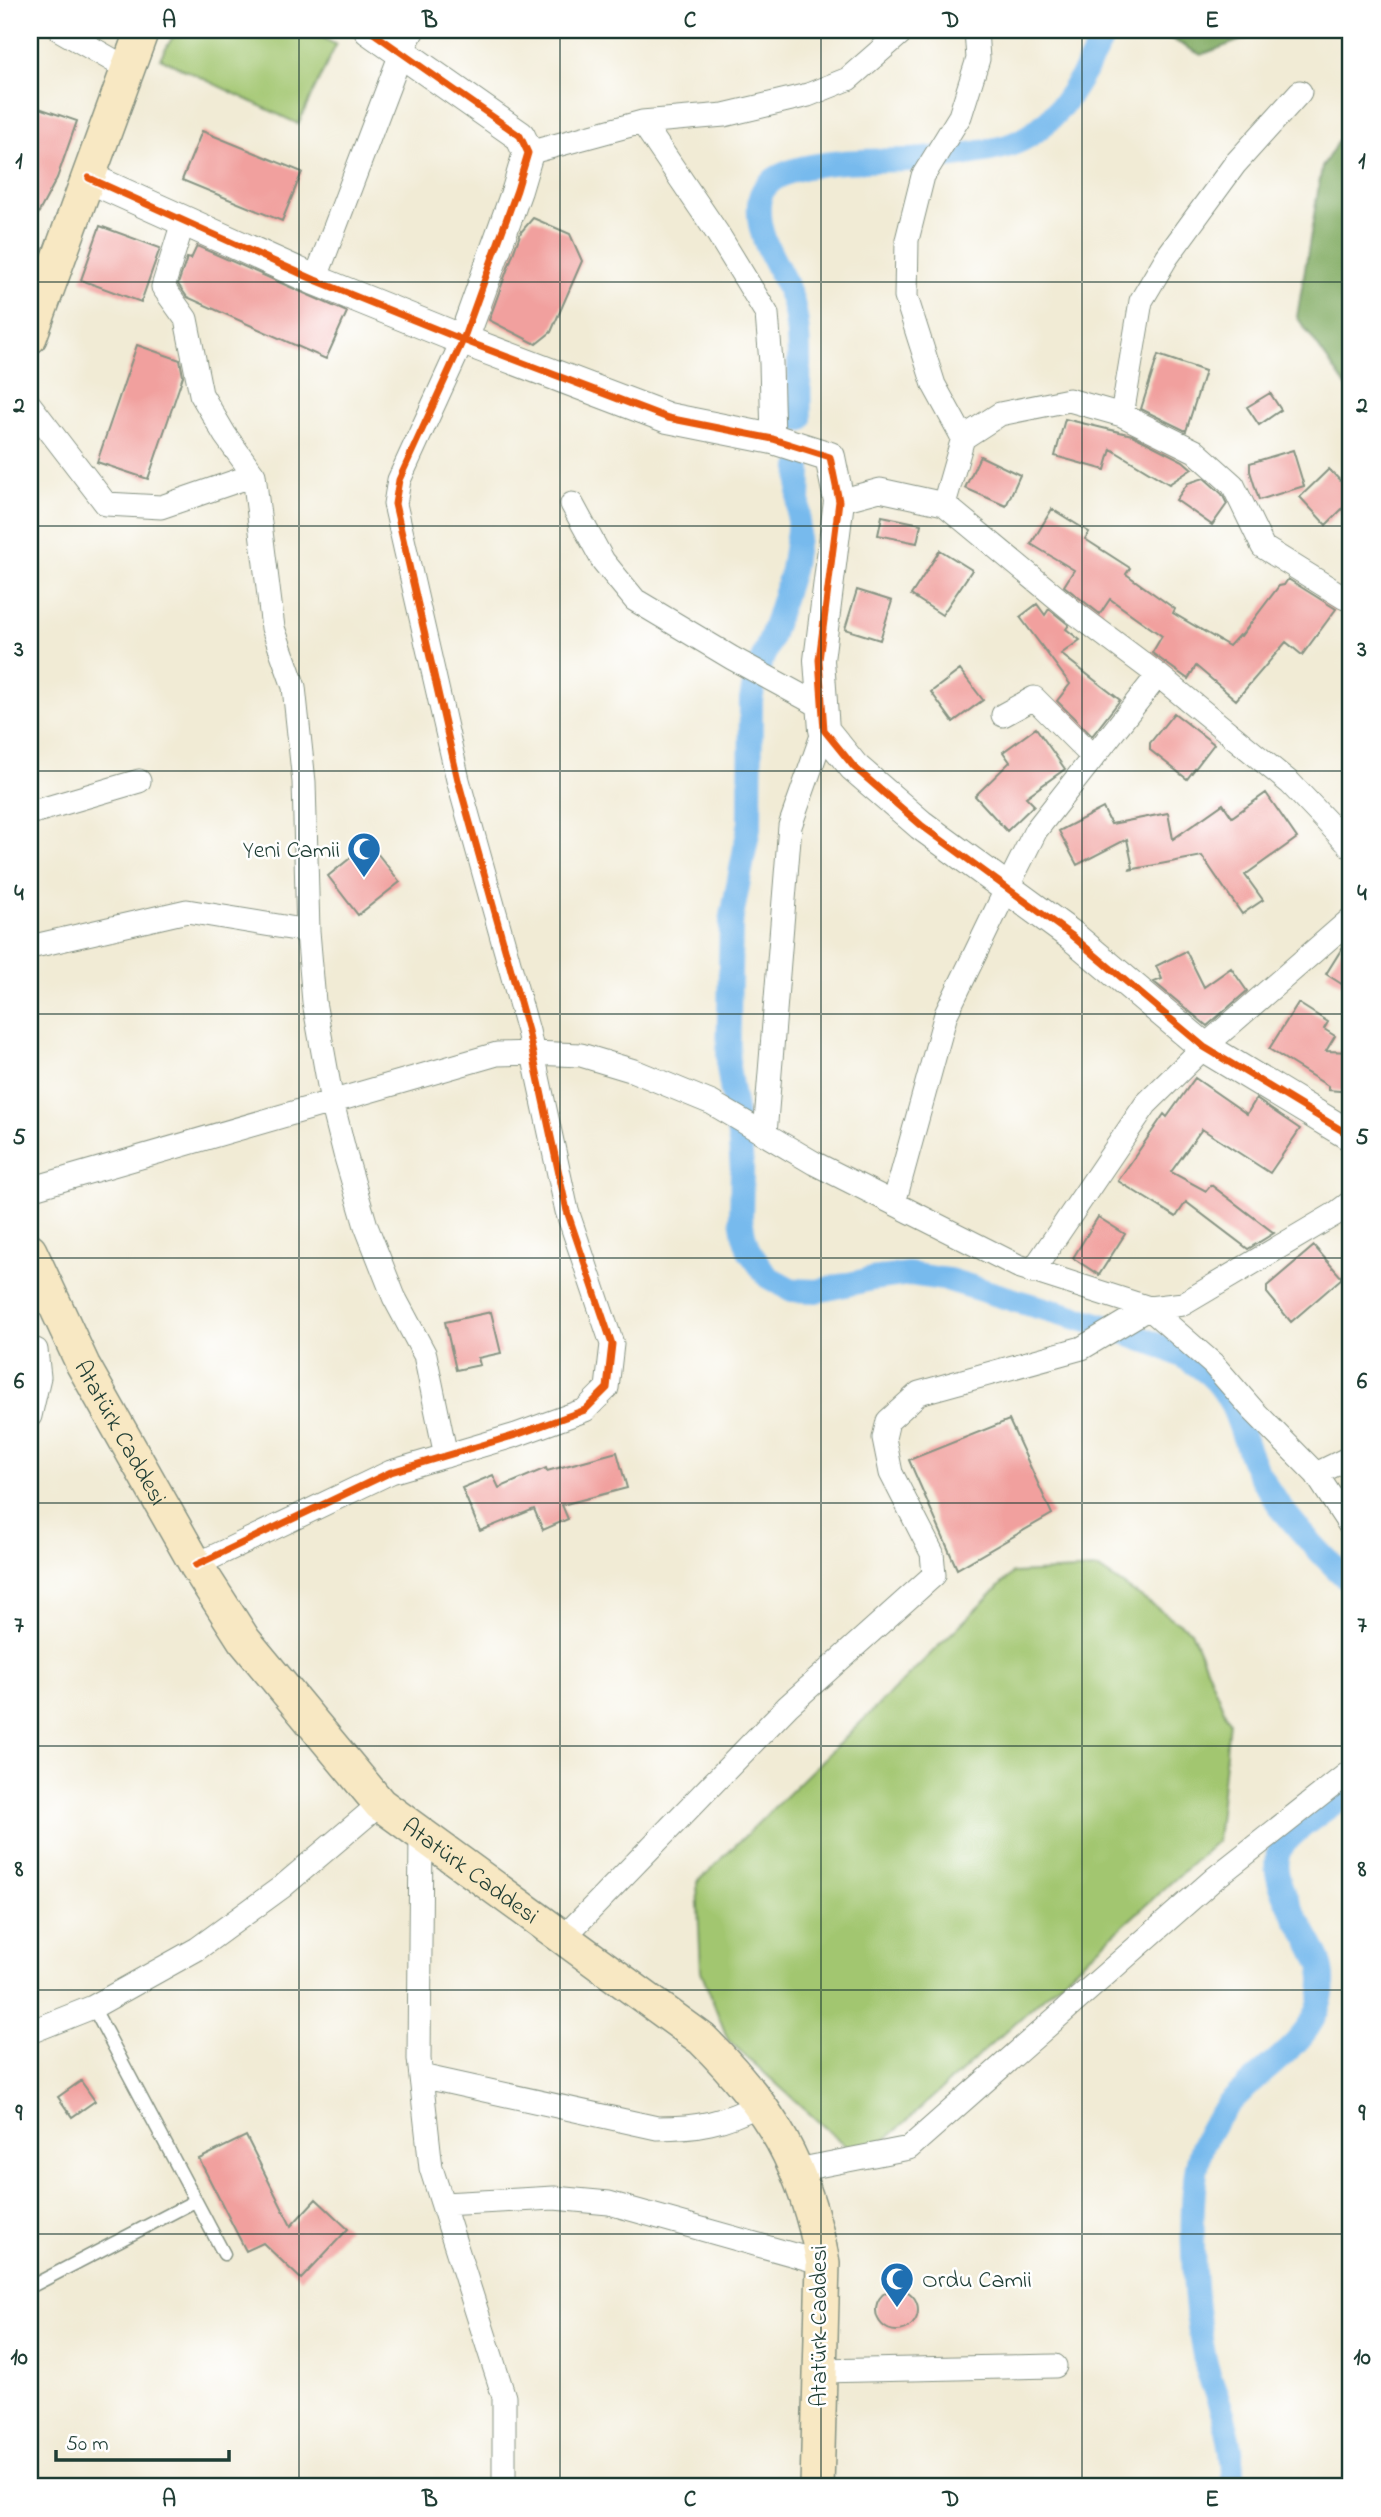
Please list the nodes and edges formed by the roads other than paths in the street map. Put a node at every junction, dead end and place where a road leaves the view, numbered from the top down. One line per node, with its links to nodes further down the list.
1 (60, 30): 7 (street)
2 (142, 30): 7 (main road)
3 (369, 30): 6 (street)
4 (904, 30): 9 (street)
5 (976, 30): 18 (street)
6 (407, 40): 10 (street); 13 (street)
7 (128, 69): 11 (main road)
8 (1300, 92): 17 (street)
9 (642, 122): 10 (street); 19 (street)
10 (528, 153): 15 (street)
11 (89, 178): 12 (street); 14 (main road)
12 (183, 222): 13 (street); 20 (street)
13 (315, 279): 15 (street)
14 (30, 337)
15 (463, 340): 19 (street); 37 (street)
16 (30, 405): 20 (street)
17 (1122, 415): 18 (street); 24 (street)
18 (962, 438): 23 (street)
19 (773, 439): 21 (street)
20 (254, 475): 34 (street)
21 (839, 502): 23 (street); 27 (street)
22 (572, 504): 27 (street)
23 (944, 504): 25 (street)
24 (1345, 598)
25 (1158, 675): 28 (street); 31 (street)
26 (1003, 715): 28 (street)
27 (823, 719): 32 (street); 39 (street)
28 (1093, 757): 32 (street)
29 (139, 781): 30 (street)
30 (30, 813)
31 (1351, 847)
32 (1007, 888): 36 (street); 43 (street)
33 (1351, 919): 36 (street)
34 (308, 931): 35 (street); 38 (street)
35 (30, 947)
36 (1204, 1047): 40 (street); 45 (street)
37 (533, 1053): 38 (street); 39 (street); 50 (street)
38 (332, 1102): 41 (street); 50 (street)
39 (757, 1129): 43 (street)
40 (1351, 1136)
41 (30, 1189)
42 (1351, 1202): 46 (street)
43 (894, 1203): 45 (street)
44 (30, 1251): 47 (main road, Atatürk Caddesi)
45 (1032, 1272): 46 (street)
46 (1149, 1308): 52 (street); 58 (street)
47 (67, 1332): 48 (street); 54 (main road, Atatürk Caddesi)
48 (33, 1352): 49 (street)
49 (30, 1416)
50 (446, 1456): 54 (street)
51 (1351, 1457): 52 (street)
52 (1316, 1474): 53 (street)
53 (1351, 1527)
54 (196, 1565): 56 (main road, Atatürk Caddesi)
55 (1351, 1771): 63 (street)
56 (380, 1804): 57 (main road, Atatürk Caddesi); 59 (street)
57 (421, 1833): 58 (main road, Atatürk Caddesi); 61 (street)
58 (564, 1937): 62 (main road, Atatürk Caddesi)
59 (93, 2007): 60 (street); 64 (lane)
60 (30, 2032)
61 (421, 2076): 62 (street); 65 (street)
62 (760, 2104): 63 (main road, Atatürk Caddesi)
63 (797, 2170): 67 (main road, Atatürk Caddesi)
64 (195, 2201): 66 (lane); 68 (lane)
65 (443, 2204): 67 (street); 71 (street)
66 (224, 2254)
67 (823, 2263): 70 (main road, Atatürk Caddesi)
68 (30, 2287)
69 (1055, 2366): 70 (street)
70 (820, 2371): 72 (main road, Atatürk Caddesi)
71 (504, 2487)
72 (817, 2487)

